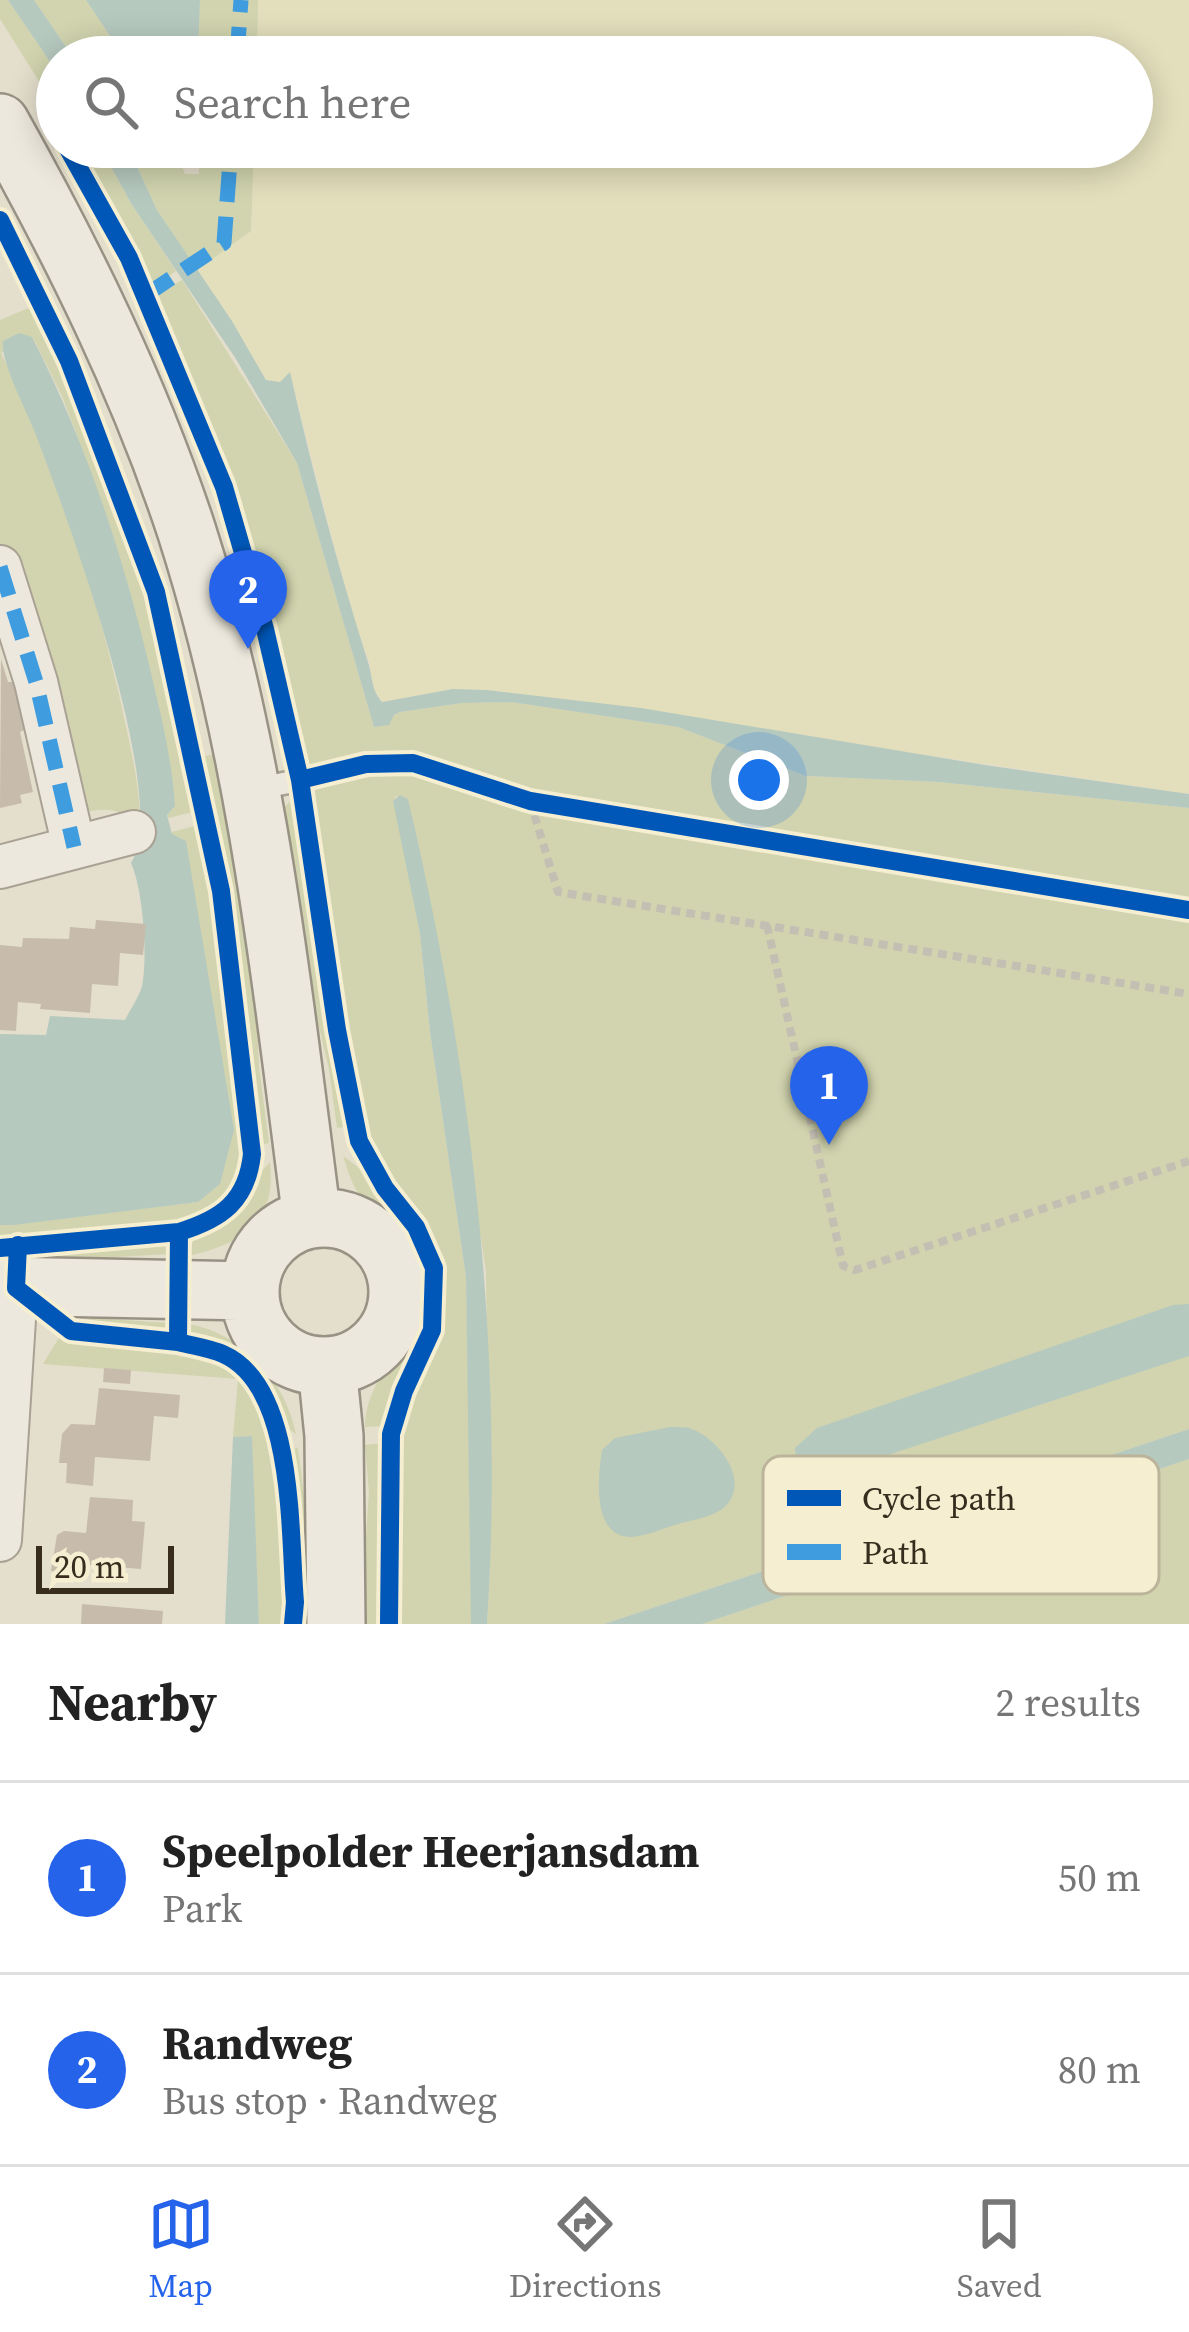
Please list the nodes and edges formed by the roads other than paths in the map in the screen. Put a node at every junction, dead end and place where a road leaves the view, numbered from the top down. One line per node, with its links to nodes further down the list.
1 (0, 124): 6 (main road)
2 (0, 567): 4 (street)
3 (134, 832): 4 (street)
4 (74, 847): 5 (street)
5 (0, 867)
6 (312, 1219): 8 (main road); 9 (main road)
7 (8, 1287): 8 (main road); 10 (street)
8 (250, 1292): 9 (main road)
9 (327, 1366): 12 (main road)
10 (4, 1386): 11 (street)
11 (0, 1540)
12 (336, 1624)

